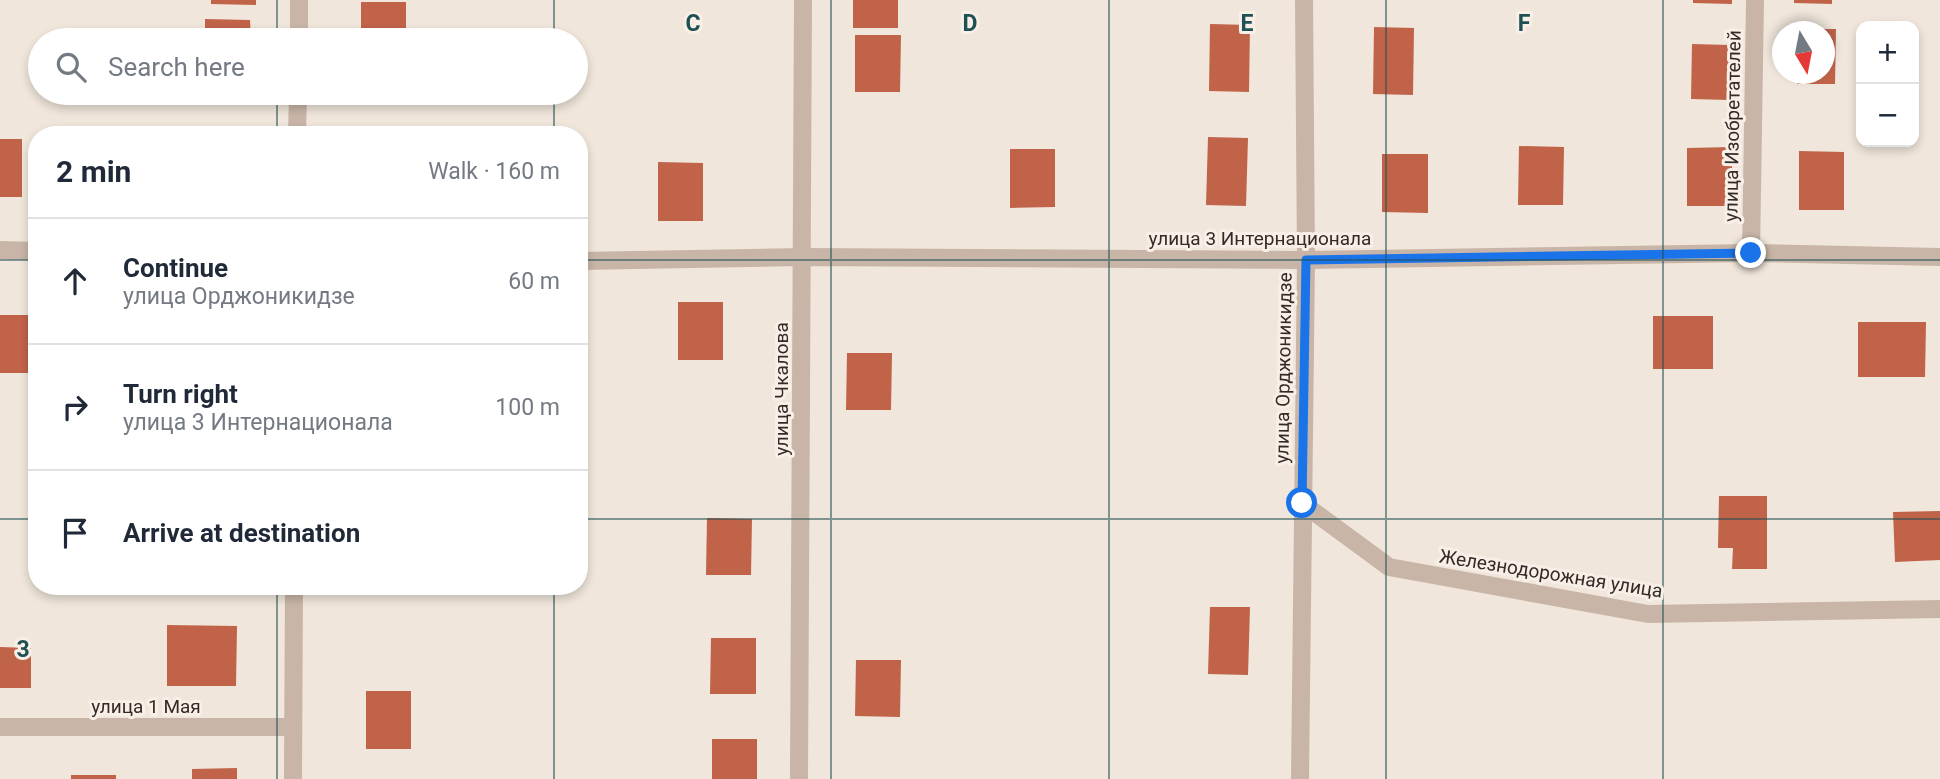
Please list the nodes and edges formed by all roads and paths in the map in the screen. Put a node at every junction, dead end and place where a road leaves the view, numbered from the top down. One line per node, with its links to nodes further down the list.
1 (299, 0): 5 (street)
2 (803, 0): 11 (street, улица Чкалова)
3 (1304, 0): 13 (street, улица Орджоникидзе)
4 (1755, 0): 10 (street, улица Изобретателей)
5 (299, 28)
6 (298, 105): 7 (street)
7 (297, 126)
8 (0, 250): 9 (street)
9 (28, 251)
10 (1751, 253): 12 (street, улица 3 Интернационала); 13 (street, улица 3 Интернационала)
11 (803, 257): 13 (street, улица 3 Интернационала); 14 (street, улица 3 Интернационала); 21 (street, улица Чкалова)
12 (1940, 257)
13 (1306, 260): 15 (street, улица Орджоникидзе)
14 (588, 261)
15 (1302, 503): 17 (street, Железнодорожная улица); 22 (street, улица Орджоникидзе)
16 (293, 595): 19 (street)
17 (1940, 609)
18 (0, 727): 19 (street, улица 1 Мая)
19 (293, 727): 20 (street)
20 (293, 779)
21 (799, 779)
22 (1300, 779)

